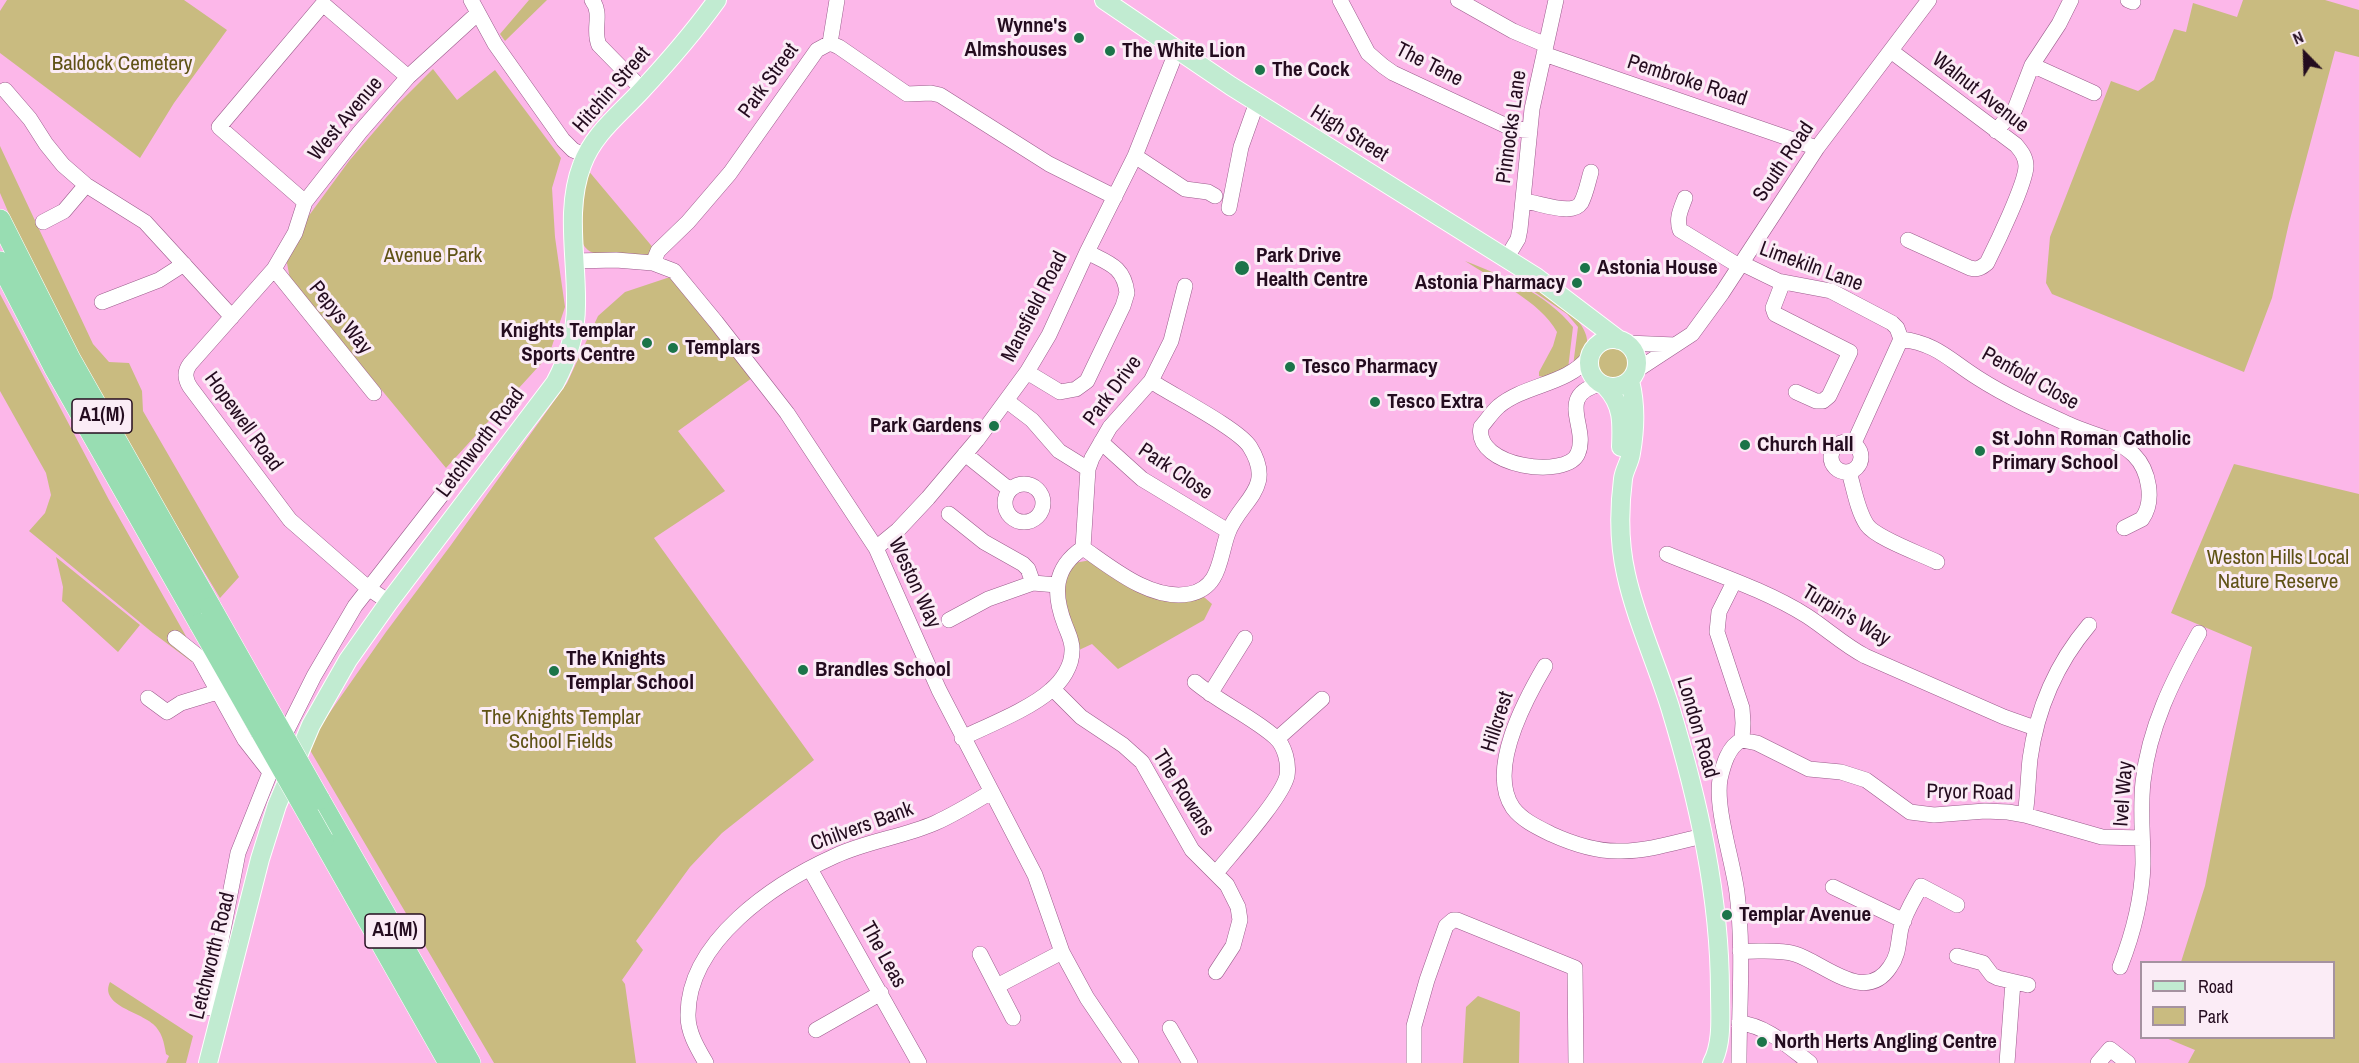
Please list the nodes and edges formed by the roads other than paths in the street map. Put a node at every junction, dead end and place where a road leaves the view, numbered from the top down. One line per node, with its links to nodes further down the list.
1 (592, 0): 18 (street)
2 (717, 0): 18 (main road, Hitchin Street)
3 (837, 0): 11 (street)
4 (1104, 0): 12 (main road, High Street)
5 (1340, 0): 21 (street, The Tene)
6 (1458, 0): 13 (street, Pembroke Road)
7 (1556, 0): 13 (street, Pinnocks Lane)
8 (1929, 0): 14 (street, South Road)
9 (2071, 0): 15 (street)
10 (474, 7): 16 (street, West Avenue); 24 (street)
11 (830, 44): 28 (street, Park Street); 41 (street, Park Street)
12 (1178, 50): 20 (main road, High Street); 25 (street, Mansfield Road)
13 (1545, 50): 21 (street, Pinnocks Lane); 23 (street, Pembroke Road)
14 (1891, 51): 22 (street, Walnut Avenue); 23 (street, South Road)
15 (2032, 65): 19 (street); 22 (street)
16 (408, 77): 32 (street, West Avenue); 32 (street)
17 (5, 90): 27 (street)
18 (643, 90): 24 (main road, Hitchin Street)
19 (2094, 93)
20 (1257, 102): 33 (street); 38 (main road, High Street)
21 (1530, 130): 31 (street, Pinnocks Lane)
22 (1996, 131): 36 (street, Walnut Avenue)
23 (1817, 148): 43 (street, South Road)
24 (586, 156): 39 (main road, Hitchin Street)
25 (1135, 156): 28 (street, Mansfield Road); 29 (street)
26 (1592, 172): 31 (street)
27 (86, 185): 35 (street); 42 (street)
28 (1115, 196): 37 (street, Mansfield Road)
29 (1215, 196)
30 (1685, 198): 43 (street, Limekiln Lane)
31 (1523, 201): 38 (street, Pinnocks Lane)
32 (305, 202): 44 (street, West Avenue)
33 (1229, 208)
34 (0, 220): 81 (highway, A1(M))
35 (43, 222)
36 (1908, 240)
37 (1087, 252): 54 (street, Mansfield Road); 54 (street)
38 (1506, 259): 48 (main road, High Street)
39 (574, 261): 41 (street, Weston Way); 80 (main road, Letchworth Road)
40 (0, 262): 81 (highway, A1(M))
41 (653, 263): 72 (street, Weston Way)
42 (184, 264): 47 (street); 49 (street)
43 (1740, 265): 45 (street, Limekiln Lane); 52 (street, South Road)
44 (274, 269): 49 (street, Hopewell Road); 59 (street, Pepys Way)
45 (1782, 282): 50 (street, Limekiln Lane); 58 (street)
46 (1185, 286): 56 (street, Park Drive)
47 (102, 302)
48 (1572, 303): 51 (main road, High Street); 53 (main road, High Street)
49 (232, 317): 79 (street, Hopewell Road)
50 (1901, 339): 62 (street); 70 (street, Penfold Close)
51 (1623, 341): 52 (street); 53 (main road); 55 (main road)
52 (1675, 345): 55 (street, South Road)
53 (1591, 353): 57 (main road); 57 (street)
54 (1028, 372): 60 (street, Mansfield Road)
55 (1633, 375): 57 (main road); 66 (main road, London Road)
56 (1151, 381): 61 (street, Park Drive); 71 (street)
57 (1603, 386): 66 (main road, London Road)
58 (1796, 392)
59 (374, 393)
60 (1007, 401): 63 (street, Mansfield Road); 64 (street)
61 (1101, 442): 64 (street, Park Drive); 71 (street, Park Close)
62 (1854, 443): 65 (street); 65 (street)
63 (965, 454): 68 (street); 72 (street, Mansfield Road)
64 (1088, 469): 73 (street, Park Drive)
65 (1849, 472): 75 (street)
66 (1623, 475): 102 (main road, London Road)
67 (451, 483): 79 (street, Letchworth Road)
68 (1010, 490)
69 (949, 514): 77 (street)
70 (2124, 528)
71 (1228, 531): 73 (street)
72 (876, 548): 95 (street, Weston Way)
73 (1083, 548): 78 (street)
74 (1667, 554): 76 (street, Turpin's Way)
75 (1937, 562)
76 (1734, 582): 94 (street, Turpin's Way); 97 (street)
77 (1032, 583): 78 (street); 82 (street)
78 (1057, 585): 89 (street)
79 (368, 588): 80 (street); 98 (street, Letchworth Road)
80 (388, 603): 106 (main road, Letchworth Road)
81 (205, 616): 129 (highway, A1(M), bridge); 130 (highway, A1(M), bridge)
82 (949, 620)
83 (2089, 625): 94 (street)
84 (2199, 633): 104 (street, Ivel Way)
85 (175, 638): 90 (street)
86 (1245, 638): 91 (street)
87 (1545, 666): 103 (street, Hillcrest)
88 (1196, 682): 91 (street)
89 (1053, 689): 95 (street); 108 (street, The Rowans)
90 (217, 692): 92 (street); 98 (street)
91 (1210, 694): 96 (street)
92 (148, 698)
93 (1322, 699): 96 (street)
94 (2036, 728): 101 (street)
95 (962, 738): 99 (street, Weston Way)
96 (1277, 739): 108 (street)
97 (1742, 740): 100 (street); 101 (street, Pryor Road)
98 (270, 772): 105 (street, Letchworth Road)
99 (991, 792): 107 (street, Chilvers Bank); 112 (street, Weston Way)
100 (1722, 813): 102 (street); 113 (street)
101 (2025, 815): 104 (street, Pryor Road)
102 (1698, 816): 103 (main road, London Road)
103 (1702, 836): 120 (main road, London Road)
104 (2142, 838): 116 (street, Ivel Way)
105 (238, 853): 106 (street); 122 (street, Letchworth Road)
106 (260, 859): 128 (main road, Letchworth Road)
107 (810, 869): 119 (street, The Leas); 131 (street, Chilvers Bank)
108 (1216, 873): 117 (street, The Rowans)
109 (1833, 887): 111 (street)
110 (1957, 905): 111 (street)
111 (1904, 921): 113 (street)
112 (1062, 951): 118 (street); 133 (street, Weston Way)
113 (1740, 951): 121 (street)
114 (980, 954): 118 (street)
115 (1957, 956): 139 (street)
116 (2120, 966)
117 (1215, 972)
118 (997, 986): 123 (street)
119 (881, 993): 126 (street); 132 (street, The Leas)
120 (1720, 997): 121 (street); 127 (main road, London Road)
121 (1739, 997): 124 (street)
122 (208, 1008)
123 (1013, 1018)
124 (1739, 1023): 137 (street); 138 (street)
125 (1170, 1028): 134 (street)
126 (816, 1030)
127 (1718, 1059)
128 (208, 1063)
129 (449, 1063)
130 (470, 1063)
131 (706, 1063)
132 (920, 1063)
133 (1131, 1063)
134 (1190, 1063)
135 (1414, 1063): 136 (street)
136 (1576, 1063)
137 (1739, 1063)
138 (1810, 1063)
139 (2007, 1063)
140 (2098, 1063): 141 (street)
141 (2128, 1063)

